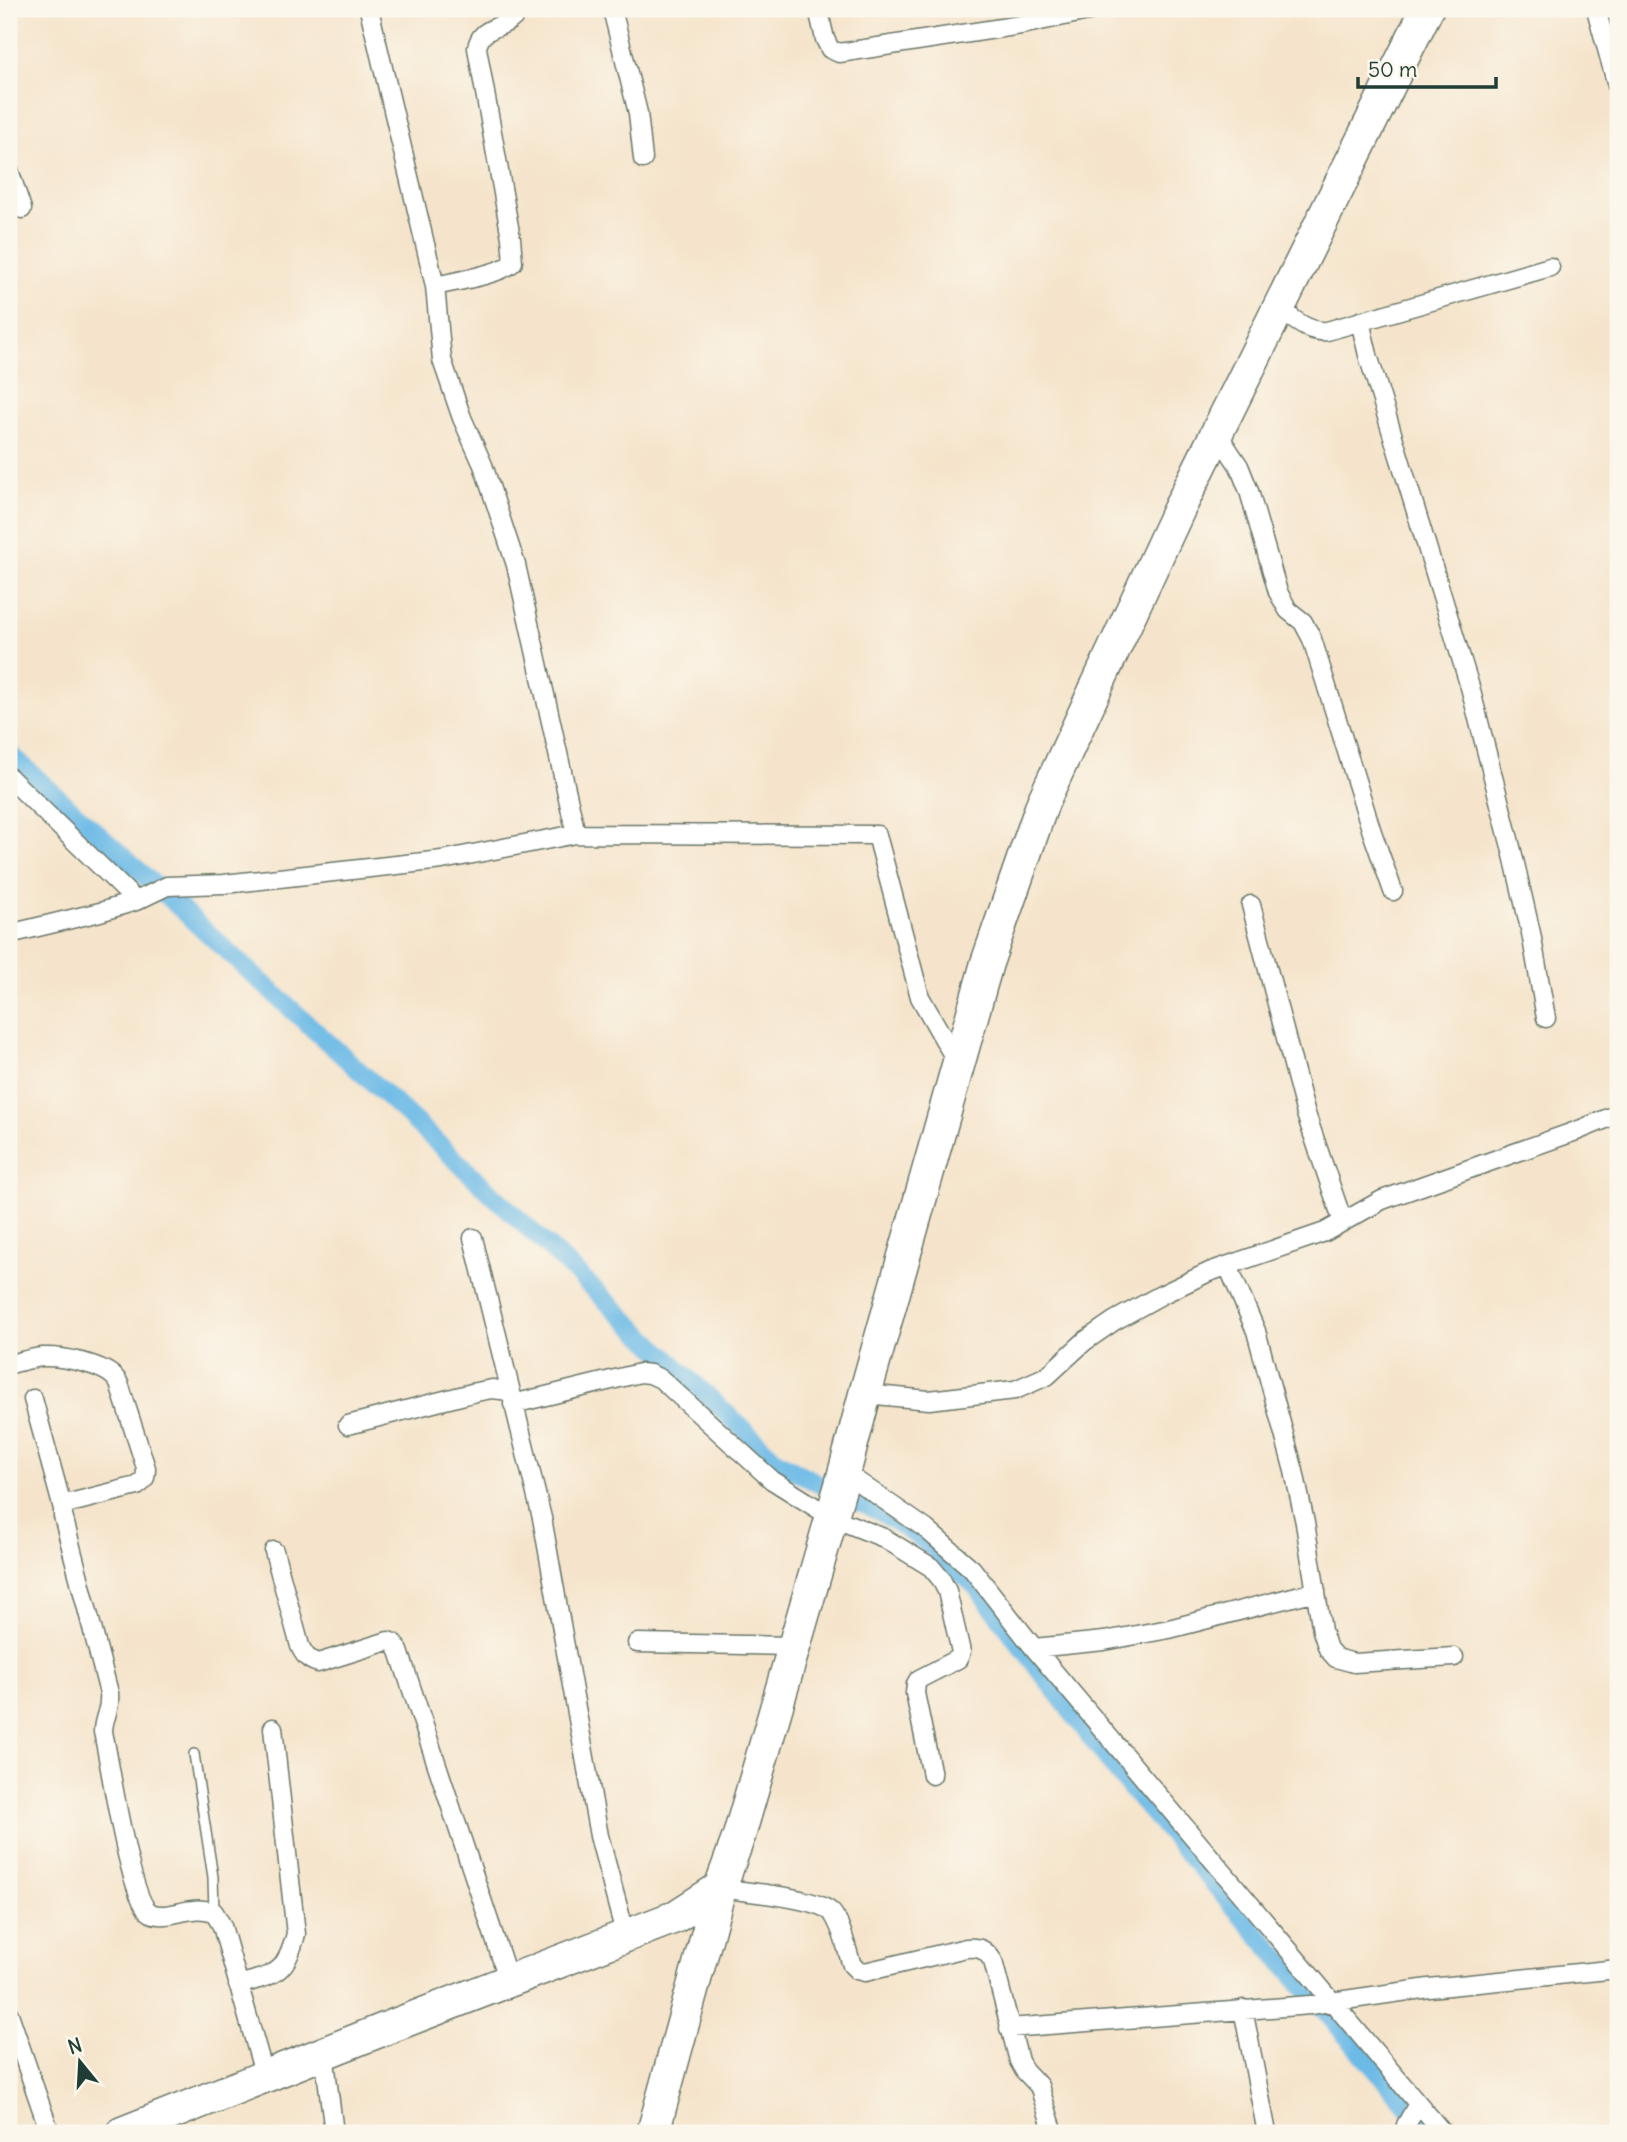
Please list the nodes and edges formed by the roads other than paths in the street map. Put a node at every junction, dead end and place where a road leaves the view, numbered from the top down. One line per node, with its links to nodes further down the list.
1 (369, 9): 13 (street)
2 (519, 9): 13 (street)
3 (612, 9): 9 (street)
4 (818, 9): 5 (street)
5 (1094, 9)
6 (1426, 9): 14 (highway)
7 (1596, 9): 8 (street)
8 (1618, 89)
9 (643, 159)
10 (9, 170): 11 (street)
11 (22, 209)
12 (1550, 267): 15 (street)
13 (435, 286): 18 (street)
14 (1279, 309): 15 (street); 16 (highway)
15 (1360, 321): 23 (street)
16 (1217, 433): 19 (street); 24 (highway)
17 (9, 776): 20 (street)
18 (576, 834): 20 (street); 24 (street)
19 (1394, 891)
20 (141, 898): 22 (street)
21 (1251, 905): 26 (street)
22 (9, 934)
23 (1546, 1018)
24 (958, 1064): 30 (highway)
25 (1618, 1114): 26 (street)
26 (1343, 1222): 28 (street)
27 (473, 1238): 31 (street)
28 (1228, 1266): 30 (street); 37 (street)
29 (9, 1364): 35 (street)
30 (864, 1394): 34 (highway)
31 (511, 1397): 33 (street); 34 (street); 47 (street)
32 (33, 1399): 35 (street)
33 (348, 1425)
34 (837, 1496): 39 (highway); 40 (street); 44 (street)
35 (63, 1509): 46 (street)
36 (274, 1551): 49 (street)
37 (1316, 1591): 40 (street); 41 (street)
38 (637, 1643): 39 (street)
39 (793, 1646): 45 (highway)
40 (1034, 1648): 51 (street)
41 (1454, 1657)
42 (273, 1728): 50 (street)
43 (194, 1754): 46 (lane)
44 (932, 1775)
45 (720, 1888): 47 (highway); 54 (street); 61 (highway)
46 (214, 1912): 50 (street)
47 (626, 1937): 49 (highway)
48 (1618, 1969): 51 (street)
49 (509, 1981): 55 (highway)
50 (238, 1985): 56 (street)
51 (1321, 2003): 52 (street); 57 (street)
52 (1243, 2009): 54 (street); 63 (street)
53 (9, 2014): 59 (street)
54 (1009, 2028): 62 (street)
55 (324, 2053): 56 (highway); 60 (street)
56 (265, 2077): 58 (highway)
57 (1411, 2118): 64 (street)
58 (128, 2132)
59 (50, 2133)
60 (334, 2133)
61 (653, 2133)
62 (1054, 2133)
63 (1267, 2133)
64 (1443, 2133)

